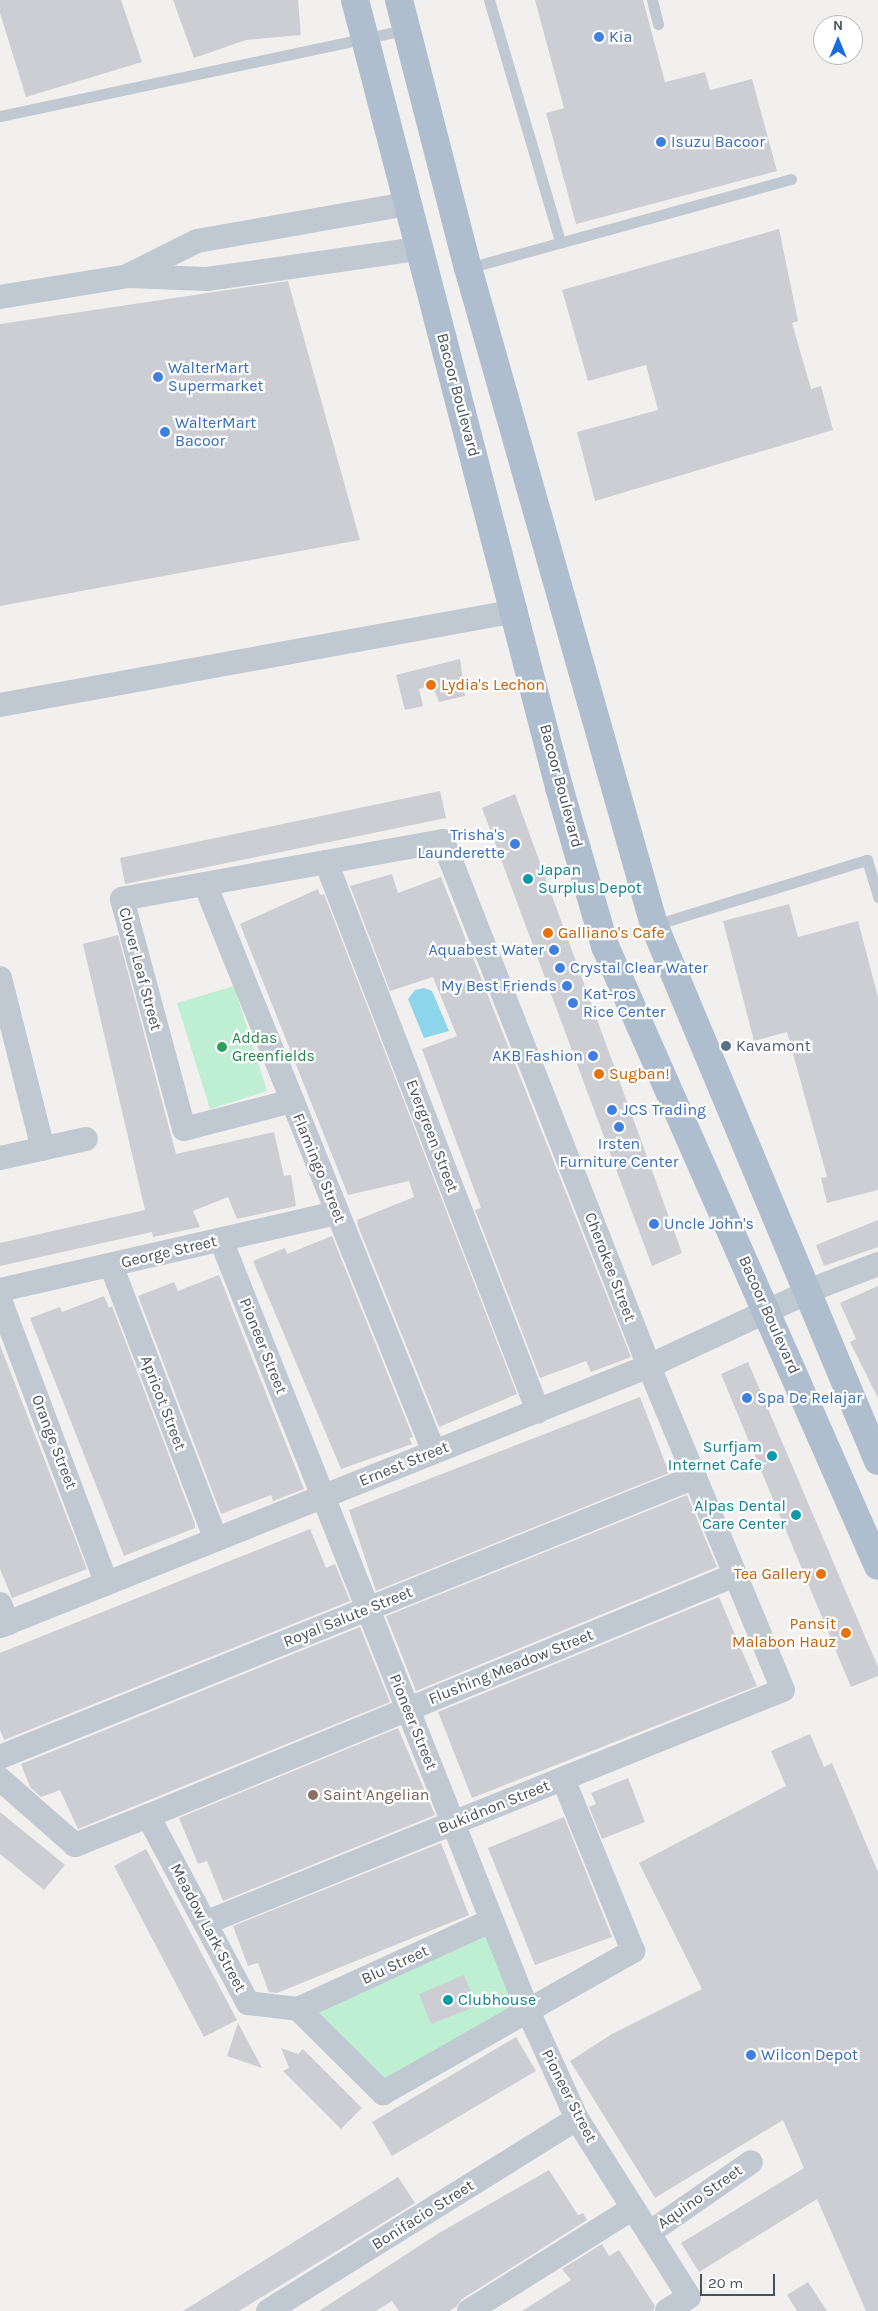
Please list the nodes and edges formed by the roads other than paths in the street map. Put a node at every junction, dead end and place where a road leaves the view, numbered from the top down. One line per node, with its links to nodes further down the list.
1 (355, 0): 7 (main road, Bacoor Boulevard)
2 (399, 0): 6 (main road)
3 (489, 0): 12 (lane)
4 (652, 0): 5 (lane)
5 (658, 24)
6 (405, 30): 7 (lane); 14 (main road)
7 (363, 40): 8 (lane); 10 (main road, Bacoor Boulevard)
8 (0, 116)
9 (791, 179): 12 (lane)
10 (406, 204): 11 (street); 13 (main road, Bacoor Boulevard)
11 (244, 233): 15 (street); 16 (street)
12 (560, 242): 14 (lane)
13 (418, 249): 15 (street); 18 (main road, Bacoor Boulevard)
14 (468, 268): 24 (main road)
15 (251, 271): 16 (street)
16 (128, 276): 17 (street)
17 (0, 297)
18 (516, 611): 19 (street); 38 (main road, Bacoor Boulevard)
19 (0, 705)
20 (443, 841): 21 (street, Clover Leaf Street); 39 (street, Cherokee Street)
21 (326, 862): 22 (street, Clover Leaf Street); 40 (street, Evergreen Street)
22 (205, 884): 27 (street, Flamingo Street); 27 (street, Clover Leaf Street)
23 (878, 897): 24 (lane)
24 (654, 925): 36 (main road)
25 (0, 978): 26 (street)
26 (7, 1029): 29 (street)
27 (292, 1101): 31 (street, Flamingo Street)
28 (86, 1139): 29 (street)
29 (42, 1149): 30 (street)
30 (0, 1158)
31 (337, 1213): 32 (street, George Street); 41 (street, Flamingo Street)
32 (221, 1240): 34 (street, George Street); 44 (street, Pioneer Street)
33 (878, 1264): 36 (street, Ernest Street)
34 (111, 1265): 35 (street, George Street); 45 (street, Apricot Street)
35 (0, 1290)
36 (805, 1295): 38 (street, Ernest Street); 42 (main road)
37 (0, 1300): 48 (street, Orange Street)
38 (768, 1310): 39 (street, Ernest Street); 46 (main road, Bacoor Boulevard)
39 (649, 1366): 40 (street, Ernest Street); 43 (street, Cherokee Street)
40 (538, 1411): 41 (street, Ernest Street)
41 (434, 1452): 44 (street, Ernest Street)
42 (878, 1461)
43 (695, 1477): 47 (street, Cherokee Street); 49 (street, Royal Salute Street)
44 (323, 1497): 45 (street, Ernest Street); 49 (street, Pioneer Street)
45 (216, 1540): 48 (street, Ernest Street)
46 (878, 1566)
47 (736, 1575): 51 (street, Cherokee Street); 52 (street, Flushing Meadow Street)
48 (108, 1584): 50 (street, Ernest Street)
49 (368, 1609): 52 (street, Pioneer Street); 53 (street, Royal Salute Street)
50 (3, 1618)
51 (783, 1690): 55 (street, Bukidnon Street)
52 (408, 1709): 56 (street, Flushing Meadow Street); 57 (street, Pioneer Street)
53 (0, 1757)
54 (0, 1779): 56 (street)
55 (563, 1779): 57 (street, Bukidnon Street); 61 (street)
56 (148, 1816): 59 (street, Meadow Lark Street)
57 (453, 1823): 58 (street, Pioneer Street); 59 (street, Bukidnon Street)
58 (492, 1920): 60 (street, Blu Street); 61 (street, Pioneer Street)
59 (205, 1923): 60 (street, Meadow Lark Street)
60 (298, 2009): 61 (street)
61 (528, 2011): 62 (street, Pioneer Street)
62 (577, 2119): 64 (street, Pioneer Street); 66 (street, Bonifacio Street)
63 (751, 2162): 65 (street, Aquino Street)
64 (633, 2208): 65 (street, Pioneer Street); 67 (street)
65 (649, 2233): 68 (street, Pioneer Street)
66 (268, 2311)
67 (469, 2311)
68 (667, 2311)

